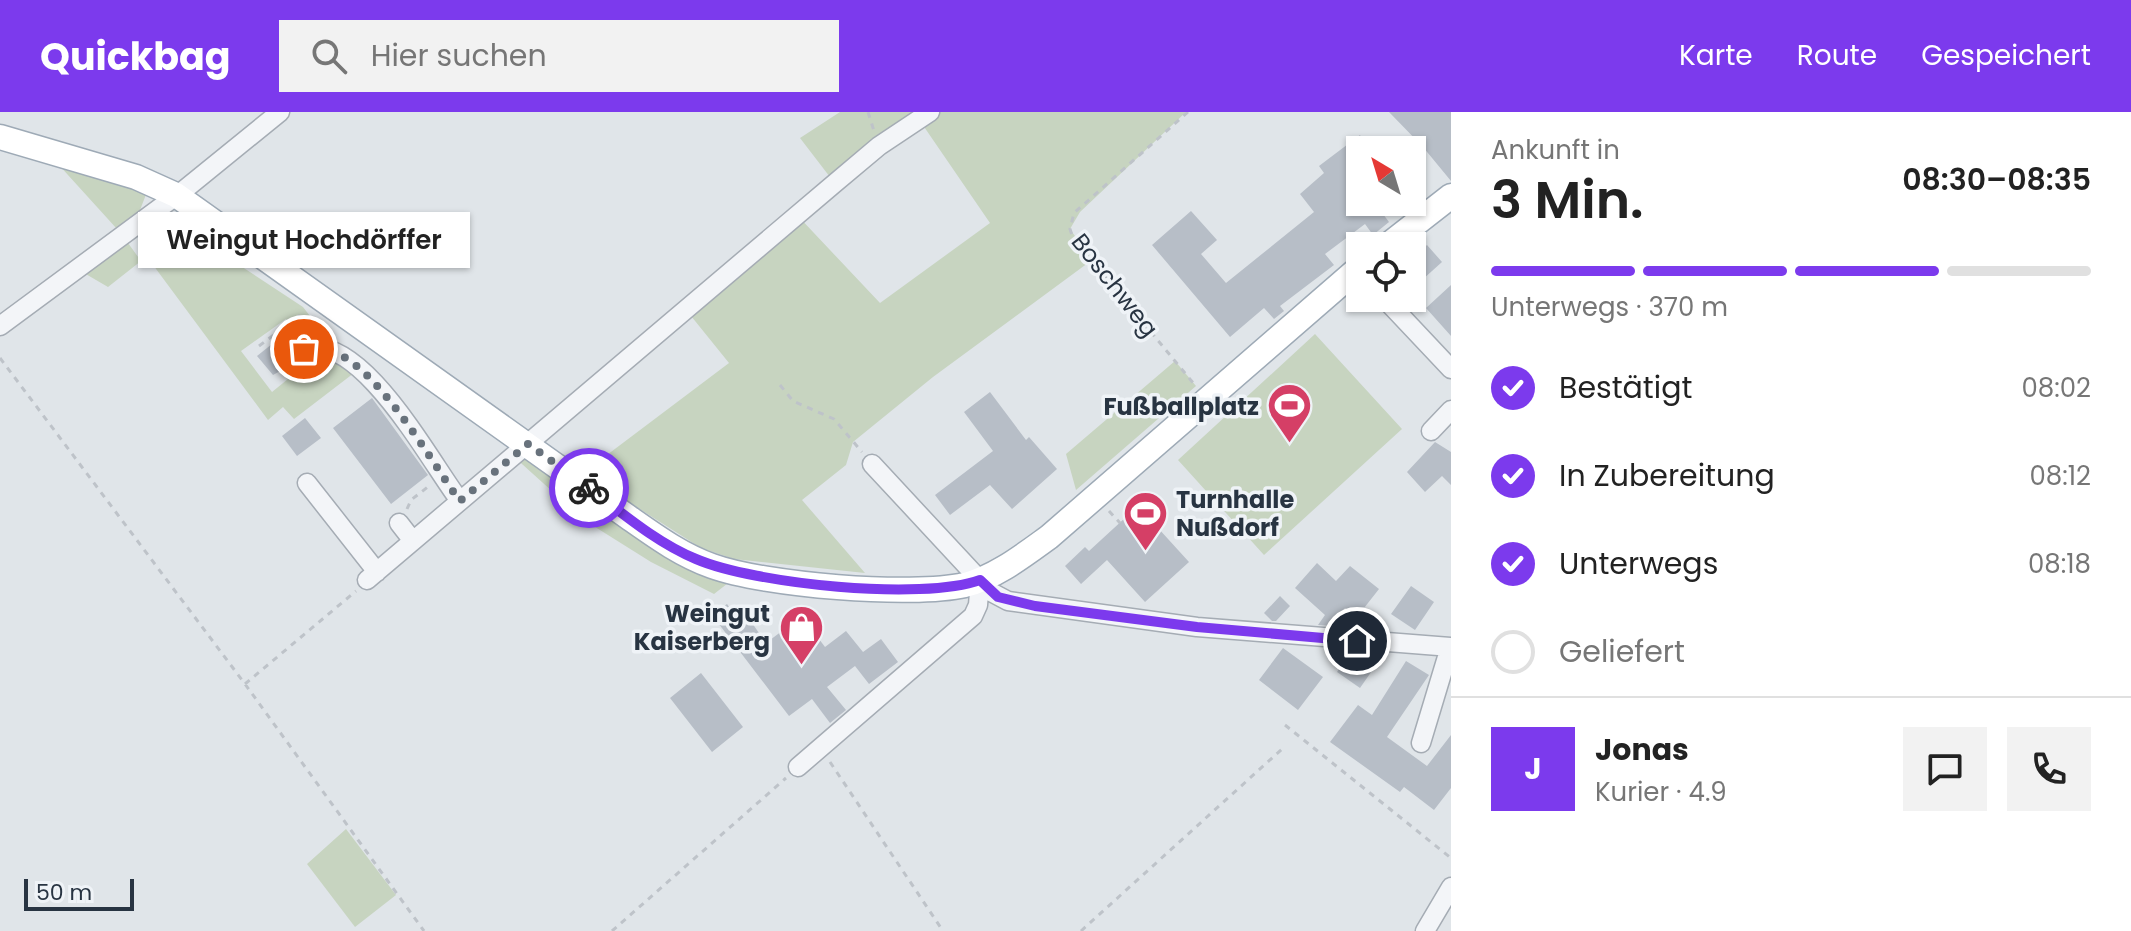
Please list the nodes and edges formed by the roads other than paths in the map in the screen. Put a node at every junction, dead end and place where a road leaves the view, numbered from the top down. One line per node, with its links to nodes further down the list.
1 (280, 112): 4 (street)
2 (930, 112): 12 (street)
3 (0, 137): 4 (main road)
4 (176, 195): 9 (street); 12 (main road)
5 (1451, 196): 6 (main road)
6 (1405, 232)
7 (1346, 281): 18 (main road)
8 (1397, 312): 11 (street)
9 (0, 326)
10 (304, 349): 15 (street)
11 (1451, 369)
12 (528, 444): 15 (street); 18 (main road)
13 (872, 464): 18 (street)
14 (307, 483): 17 (street)
15 (460, 501): 17 (street)
16 (399, 523): 17 (street)
17 (413, 541)
18 (980, 580): 19 (street); 21 (street)
19 (1450, 647): 20 (street)
20 (1421, 743)
21 (798, 767)
22 (1451, 887): 23 (street)
23 (1425, 931)

